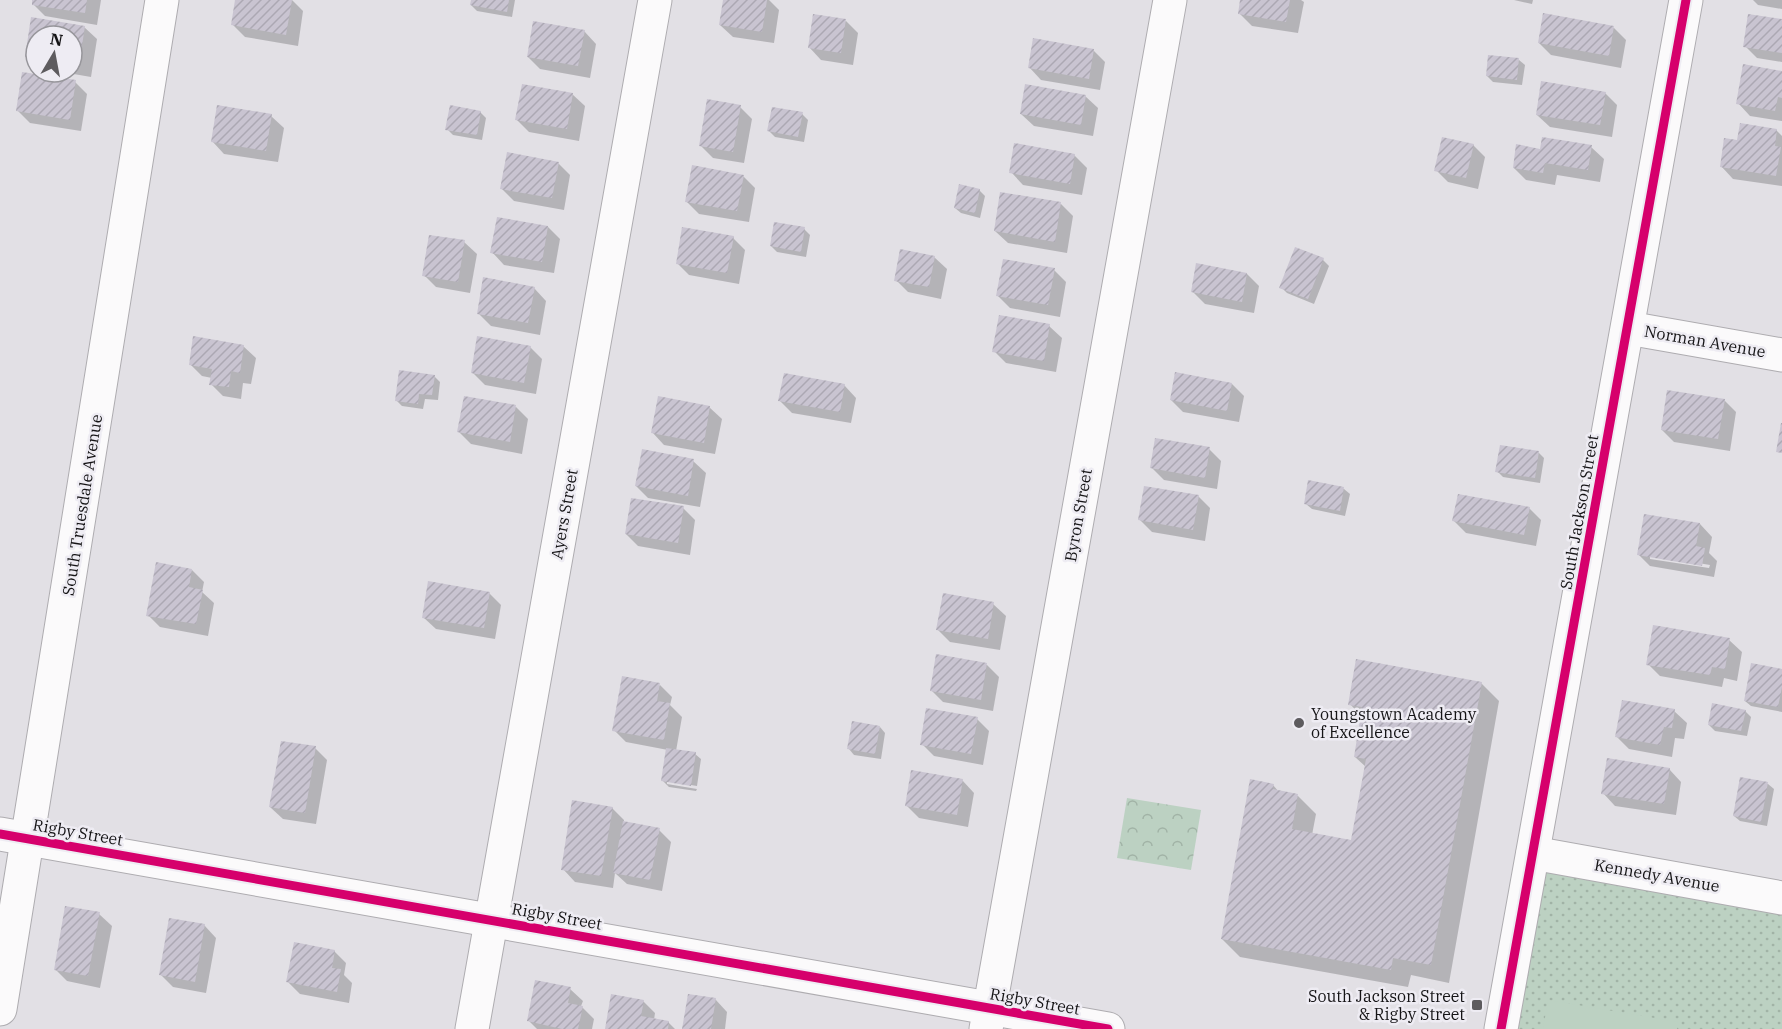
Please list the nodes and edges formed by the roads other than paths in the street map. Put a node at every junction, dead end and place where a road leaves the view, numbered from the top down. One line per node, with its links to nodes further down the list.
1 (162, 0): 7 (street, South Truesdale Avenue)
2 (655, 0): 10 (street, Ayers Street)
3 (1170, 0): 12 (street, Byron Street)
4 (1686, 0): 5 (street, South Jackson Street)
5 (1628, 328): 6 (street, Norman Avenue); 8 (street, South Jackson Street)
6 (1782, 355)
7 (14, 836): 10 (street, Rigby Street); 11 (street, South Truesdale Avenue)
8 (1533, 853): 9 (street, Kennedy Avenue); 15 (street, South Jackson Street)
9 (1782, 898)
10 (492, 920): 12 (street, Rigby Street); 13 (street, Ayers Street)
11 (0, 1009)
12 (988, 1019): 14 (street, Rigby Street)
13 (472, 1029)
14 (1108, 1029)
15 (1501, 1029)

